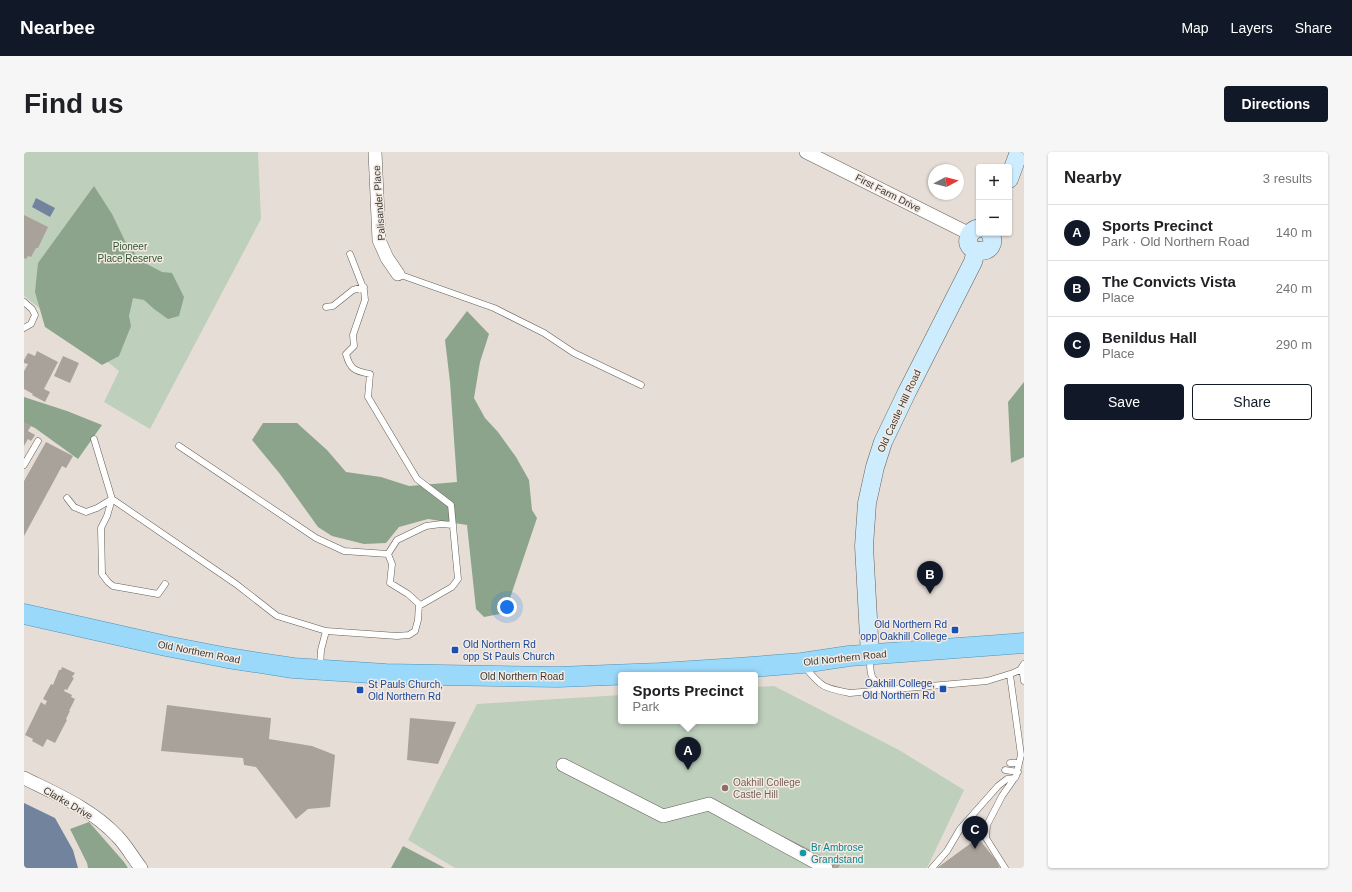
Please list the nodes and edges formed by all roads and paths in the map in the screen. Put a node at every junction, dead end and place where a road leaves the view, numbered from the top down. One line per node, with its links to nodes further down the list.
1 (375, 152): 8 (street, Palisander Place)
2 (806, 152): 6 (street, First Farm Drive)
3 (1019, 152): 4 (street)
4 (1012, 171)
5 (991, 236): 6 (street)
6 (975, 238): 27 (street, Old Castle Hill Road)
7 (350, 254): 9 (lane)
8 (398, 274): 13 (lane)
9 (364, 287): 11 (lane); 20 (lane)
10 (24, 302): 12 (lane)
11 (326, 308)
12 (24, 328)
13 (641, 385)
14 (94, 439): 19 (lane)
15 (38, 441): 17 (lane)
16 (179, 446): 21 (lane)
17 (24, 466)
18 (67, 498): 19 (lane)
19 (112, 499): 22 (lane); 25 (lane)
20 (453, 525): 21 (lane); 23 (lane)
21 (388, 554): 23 (lane)
22 (165, 584)
23 (419, 606): 25 (lane)
24 (24, 614): 30 (main road, Old Northern Road)
25 (326, 631): 30 (lane)
26 (1024, 643): 27 (main road, Old Northern Road)
27 (870, 655): 28 (main road, Old Northern Road); 35 (lane)
28 (802, 663): 31 (main road, Old Northern Road); 35 (lane)
29 (1023, 666): 33 (lane); 34 (lane)
30 (319, 670): 32 (main road, Old Northern Road)
31 (674, 672)
32 (618, 675)
33 (1010, 675): 35 (lane); 37 (lane)
34 (1024, 681)
35 (891, 690)
36 (1010, 763): 37 (lane)
37 (1019, 763): 40 (lane)
38 (563, 765): 43 (street)
39 (1005, 770): 40 (lane)
40 (1016, 775): 44 (lane); 45 (lane)
41 (24, 778): 42 (street, Clarke Drive)
42 (141, 868)
43 (826, 868)
44 (932, 868)
45 (1006, 868)

